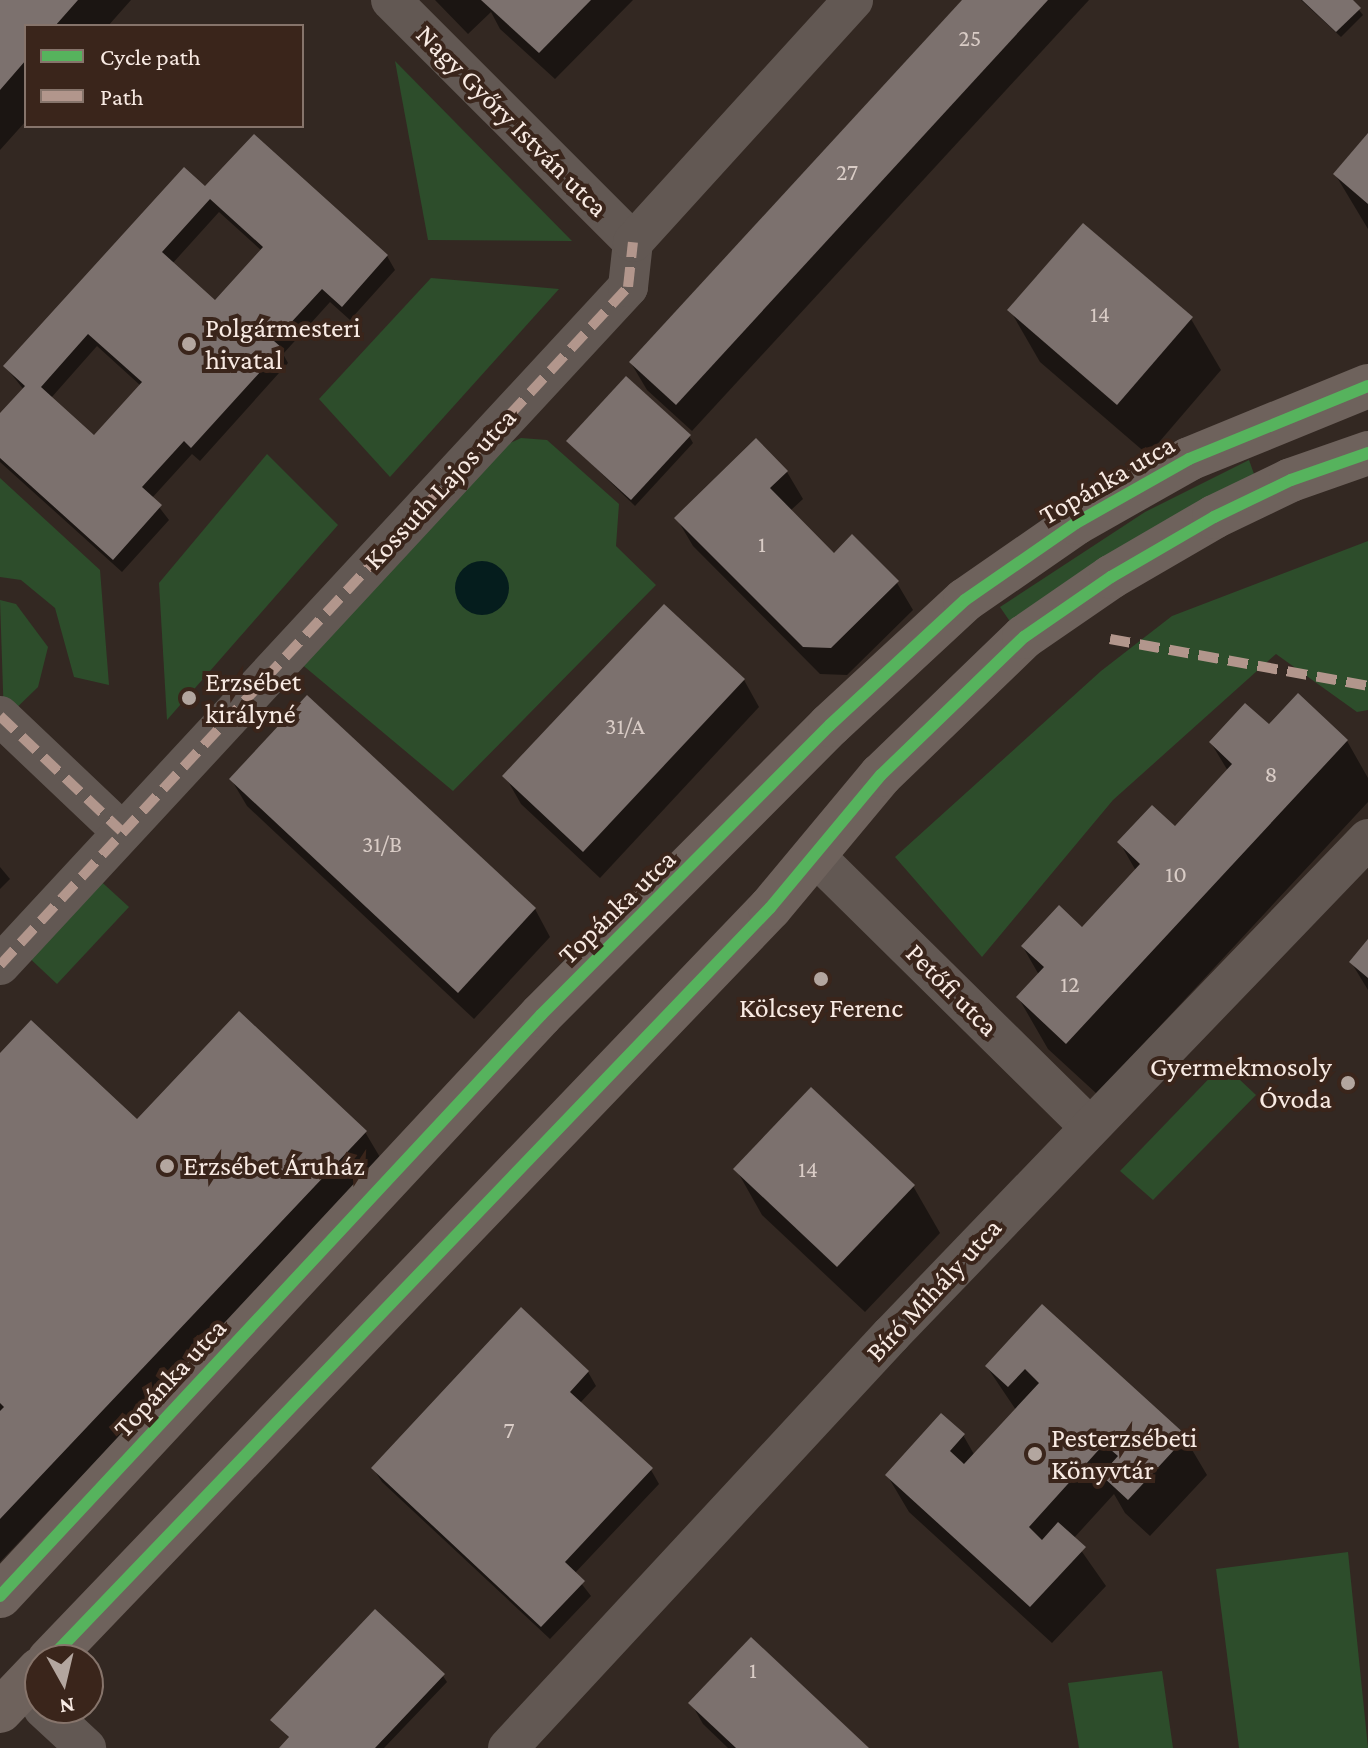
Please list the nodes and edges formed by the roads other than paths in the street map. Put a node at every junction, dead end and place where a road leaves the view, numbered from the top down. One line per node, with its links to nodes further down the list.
1 (391, 0): 3 (street, Nagy Győry István utca)
2 (853, 0): 3 (street)
3 (633, 242): 7 (street, Kossuth Lajos utca)
4 (1368, 386): 12 (street, Topánka utca)
5 (1368, 453): 9 (street)
6 (0, 716): 7 (street)
7 (121, 831): 10 (street, Kossuth Lajos utca)
8 (1368, 839): 11 (street, Bíró Mihály utca)
9 (814, 855): 11 (street, Petőfi utca); 13 (street)
10 (0, 965)
11 (1089, 1126): 16 (street, Bíró Mihály utca)
12 (0, 1596)
13 (69, 1644)
14 (63, 1724): 15 (street)
15 (86, 1748)
16 (508, 1748)

